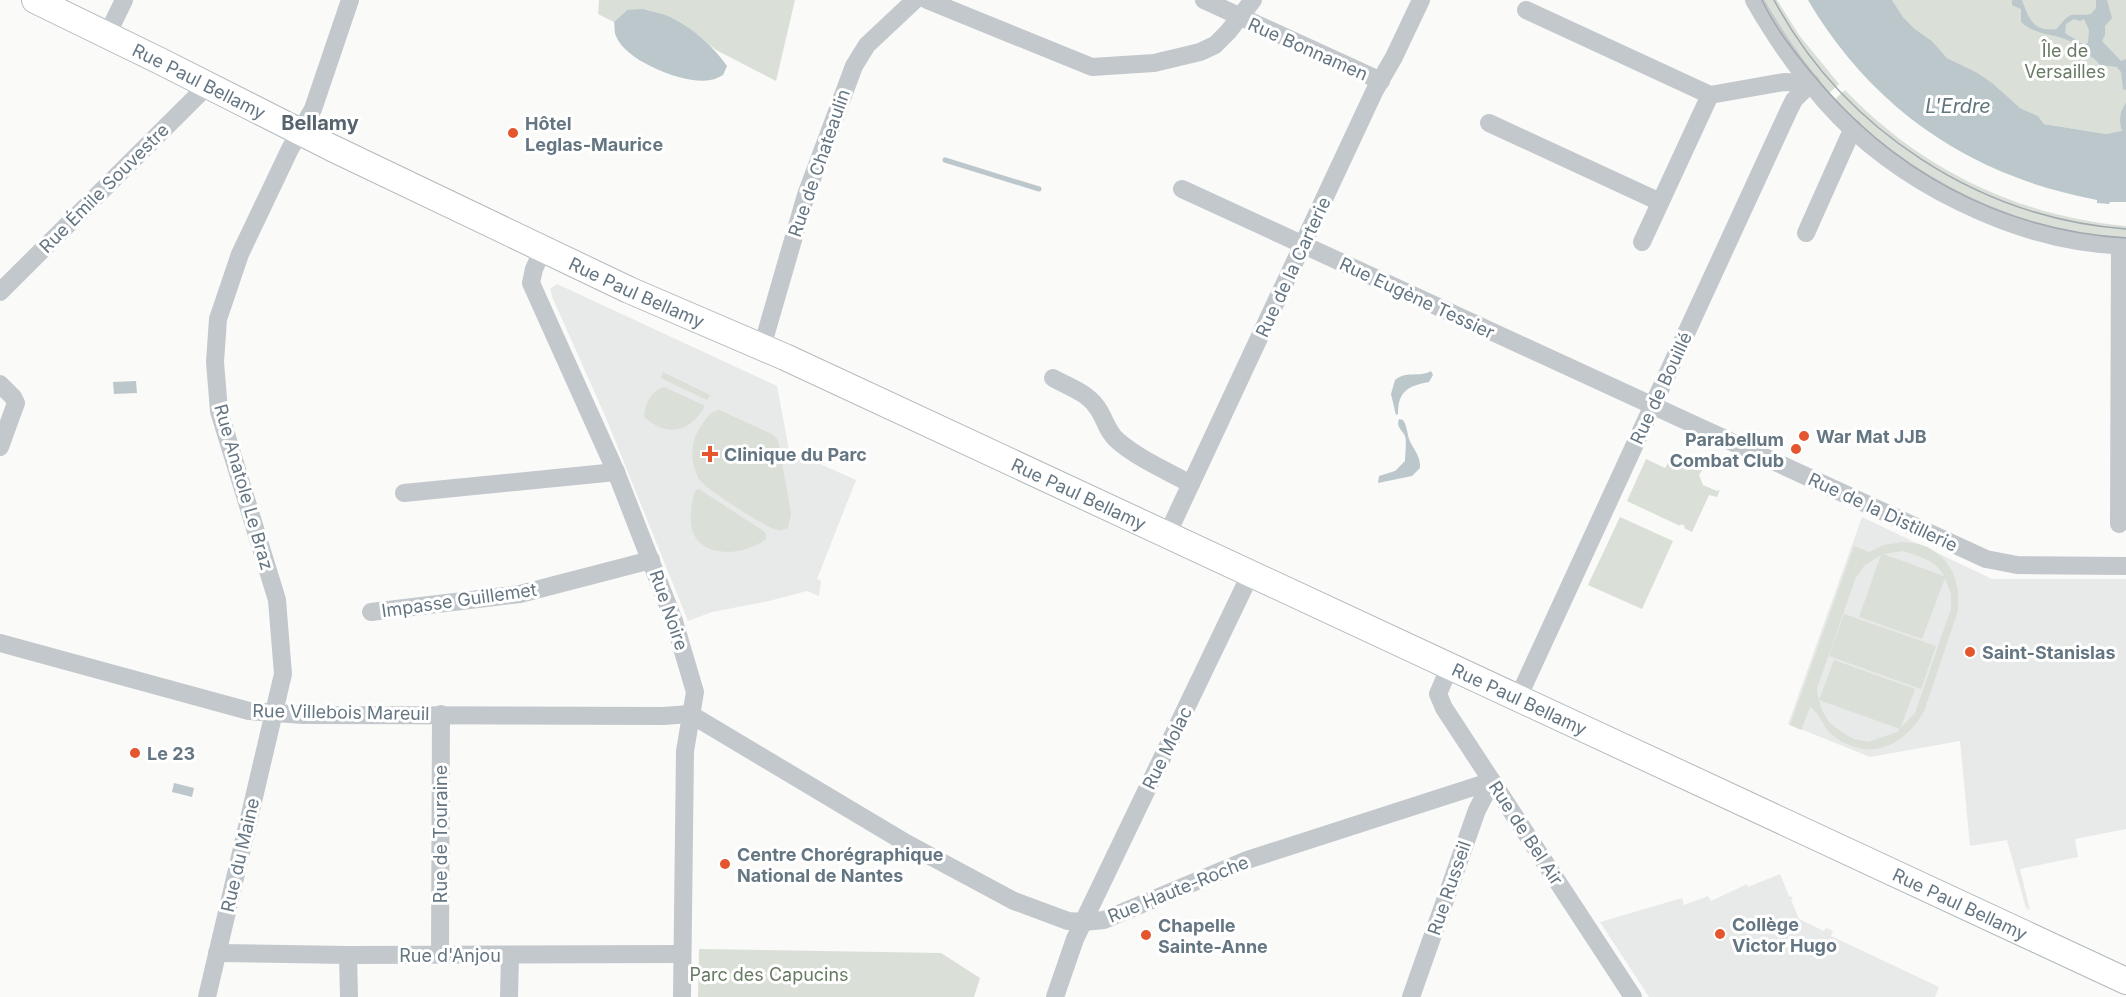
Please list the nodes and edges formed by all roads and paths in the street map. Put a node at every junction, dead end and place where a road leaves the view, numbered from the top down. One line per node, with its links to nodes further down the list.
1 (35, 0): 12 (main road, Rue Paul Bellamy)
2 (124, 0): 12 (street)
3 (350, 0): 19 (street, Rue Anatole Le Braz)
4 (915, 0): 28 (street, Rue de Chateaulin)
5 (927, 0): 11 (street)
6 (1203, 0): 11 (street, Rue Bonnamen)
7 (1252, 0): 11 (street)
8 (1421, 0): 13 (street, Rue de la Carterie)
9 (1754, 0): 14 (street)
10 (1526, 10): 16 (street)
11 (1239, 18): 13 (street, Rue Bonnamen)
12 (107, 35): 15 (main road, Rue Paul Bellamy)
13 (1381, 81): 24 (street, Rue de la Carterie)
14 (1811, 83): 16 (street); 18 (street); 31 (street, Rue de Bouillé)
15 (208, 85): 19 (main road, Rue Paul Bellamy); 27 (street, Rue Émile Souvestre)
16 (1710, 95): 21 (street)
17 (1489, 123): 21 (street)
18 (1853, 128): 22 (street); 25 (street)
19 (300, 132): 26 (main road, Rue Paul Bellamy); 45 (street, Rue Anatole Le Braz)
20 (1182, 189): 24 (street, Rue Eugène Tessier)
21 (1660, 202): 23 (street)
22 (1806, 233)
23 (1642, 242)
24 (1303, 245): 31 (street, Rue Eugène Tessier); 34 (street, Rue de la Carterie)
25 (2123, 246): 36 (street)
26 (543, 249): 28 (main road, Rue Paul Bellamy); 33 (street, Rue Noire)
27 (1, 290)
28 (762, 347): 37 (main road, Rue Paul Bellamy)
29 (1053, 378): 34 (street)
30 (0, 384): 32 (street)
31 (1653, 406): 39 (street, Rue de la Distillerie); 44 (street, Rue de Bouillé)
32 (0, 447)
33 (616, 472): 35 (street); 38 (street, Rue Noire)
34 (1191, 484): 37 (street, Rue de la Carterie)
35 (404, 493)
36 (2120, 524)
37 (1167, 535): 40 (main road, Rue Paul Bellamy)
38 (651, 560): 41 (street, Impasse Guillemet); 47 (street, Rue Noire)
39 (2126, 566)
40 (1251, 573): 43 (main road, Rue Paul Bellamy); 49 (street, Rue Molac)
41 (371, 612)
42 (0, 643): 45 (street, Rue Villebois Mareuil)
43 (1450, 666): 44 (main road, Rue Paul Bellamy); 48 (street, Rue de Bel Air)
44 (1518, 698): 55 (main road, Rue Paul Bellamy)
45 (274, 714): 46 (street, Rue Villebois Mareuil); 50 (street, Rue du Maine)
46 (441, 714): 47 (street, Rue Villebois Mareuil); 51 (street, Rue de Touraine)
47 (690, 714): 49 (street, Rue Haute-Roche); 52 (street, Rue Noire)
48 (1492, 781): 49 (street, Rue Haute-Roche); 61 (street, Rue Russeil); 62 (street, Rue de Bel Air)
49 (1084, 922): 60 (street, Rue Molac)
50 (218, 953): 53 (street, Rue d'Anjou); 56 (street, Rue du Maine)
51 (440, 954): 53 (street, Rue d'Anjou); 54 (street, Rue d'Anjou)
52 (682, 954): 54 (street, Rue d'Anjou); 59 (street, Rue Noire)
53 (348, 955): 57 (street)
54 (510, 955): 58 (street)
55 (2126, 981)
56 (207, 997)
57 (349, 997)
58 (509, 997)
59 (682, 997)
60 (1055, 997)
61 (1412, 997)
62 (1633, 997)

